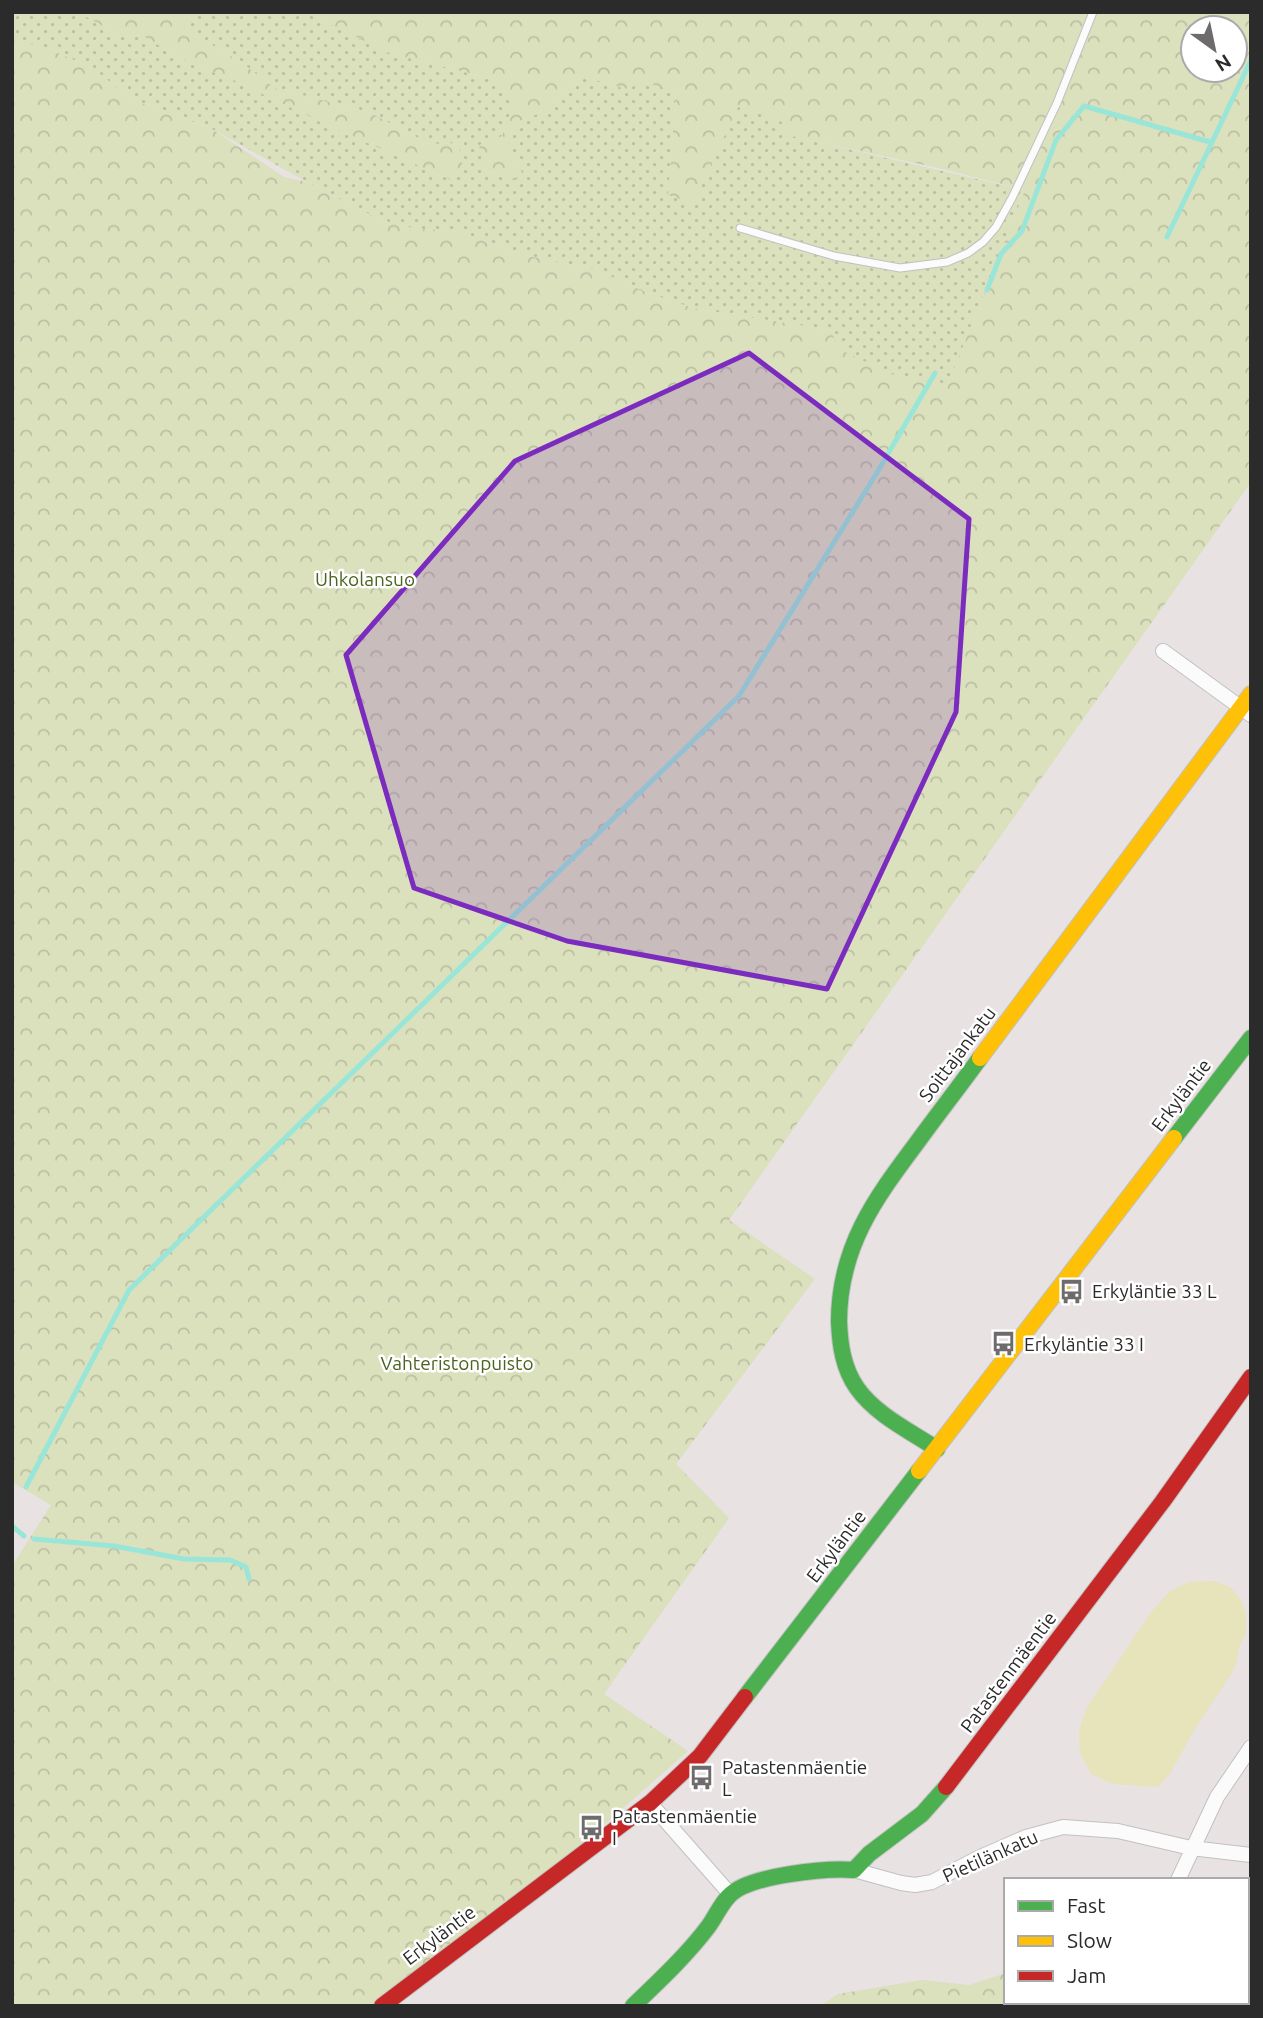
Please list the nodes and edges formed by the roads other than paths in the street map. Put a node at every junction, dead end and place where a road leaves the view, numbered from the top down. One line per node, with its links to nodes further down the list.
1 (1093, 12): 2 (lane)
2 (740, 228)
3 (1163, 651): 5 (street)
4 (1251, 694): 5 (street, Soittajankatu)
5 (1246, 711): 8 (street, Soittajankatu)
6 (1251, 1038): 8 (street, Erkyläntie)
7 (1251, 1377): 13 (street, Patastenmäentie)
8 (937, 1448): 10 (street, Erkyläntie)
9 (1251, 1747): 11 (street)
10 (650, 1804): 15 (street); 16 (street, Erkyläntie)
11 (1191, 1848): 12 (street, Pietilänkatu); 13 (street, Pietilänkatu); 14 (street)
12 (1251, 1855)
13 (854, 1870): 15 (street)
14 (1179, 1878)
15 (730, 1894): 17 (street)
16 (382, 2006)
17 (633, 2006)

